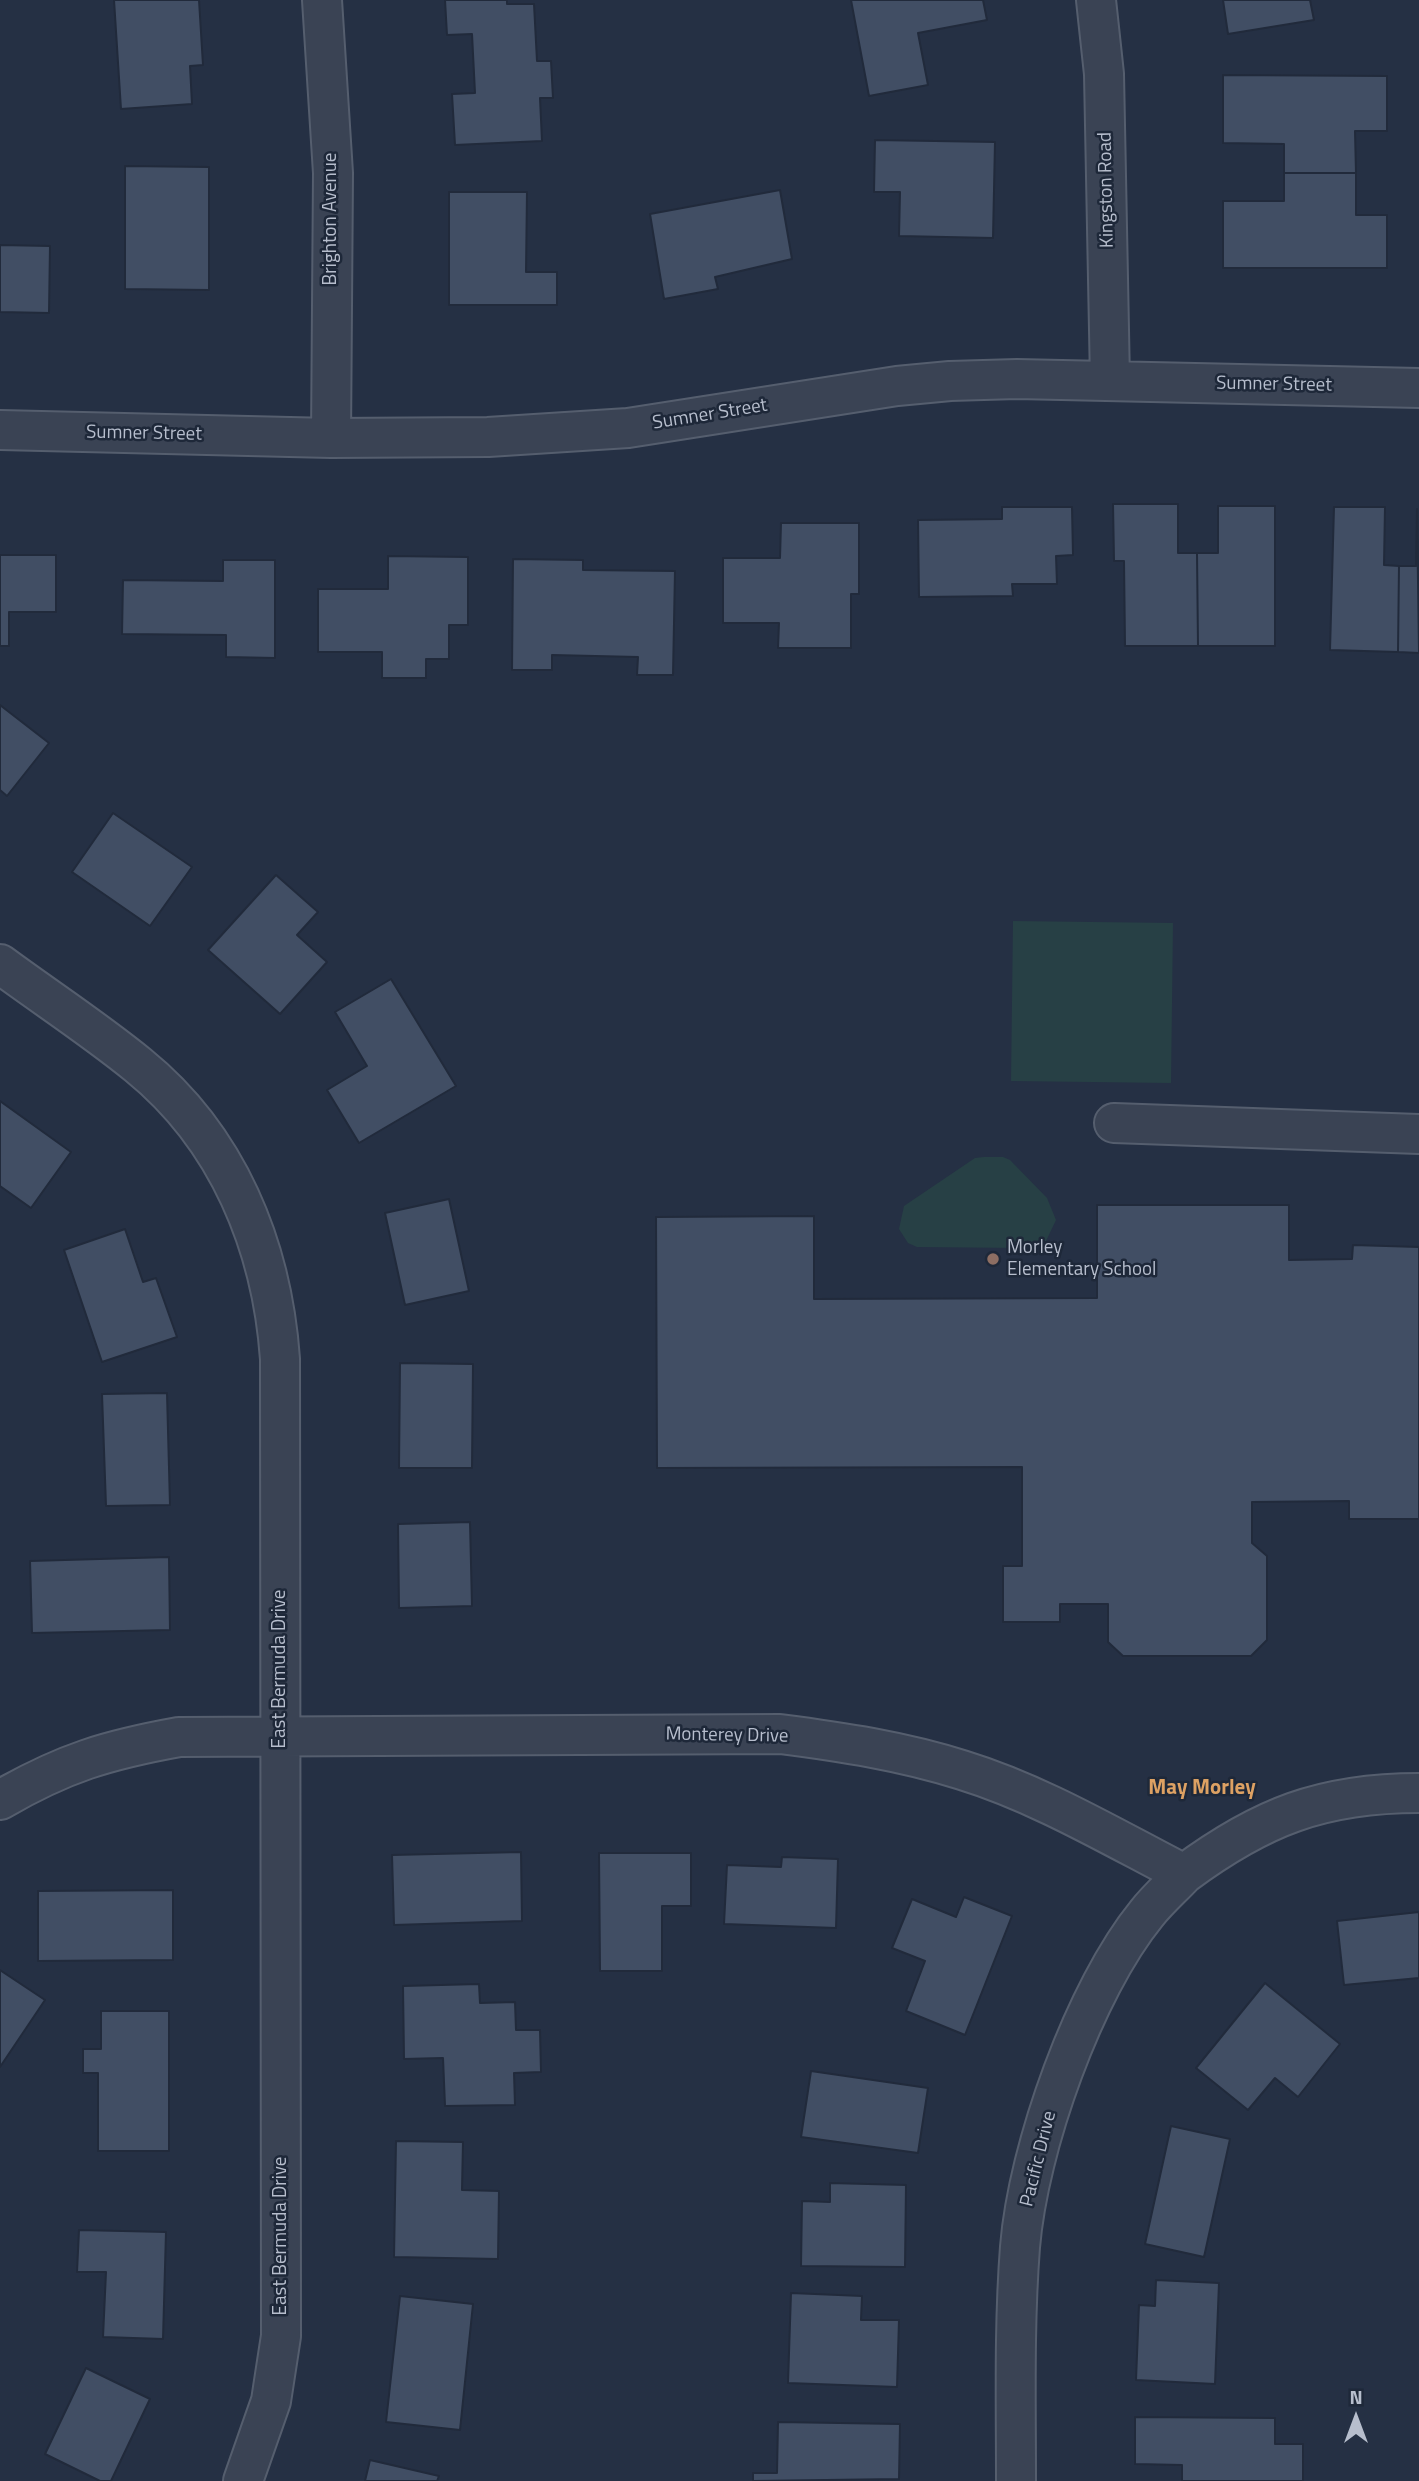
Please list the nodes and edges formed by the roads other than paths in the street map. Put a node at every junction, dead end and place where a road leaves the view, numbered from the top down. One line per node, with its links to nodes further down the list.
1 (322, 0): 6 (street, Brighton Avenue)
2 (1096, 0): 3 (street, Kingston Road)
3 (1110, 381): 4 (street, Sumner Street); 6 (street, Sumner Street)
4 (1419, 388)
5 (0, 430): 6 (street, Sumner Street)
6 (331, 438)
7 (0, 964): 10 (street, East Bermuda Drive)
8 (1114, 1123): 9 (street)
9 (1419, 1134)
10 (281, 1734): 12 (street, Monterey Drive); 13 (street, Monterey Drive); 14 (street, East Bermuda Drive)
11 (1419, 1793): 13 (street)
12 (0, 1800)
13 (1184, 1874): 15 (street, Pacific Drive)
14 (243, 2481)
15 (1016, 2481)

